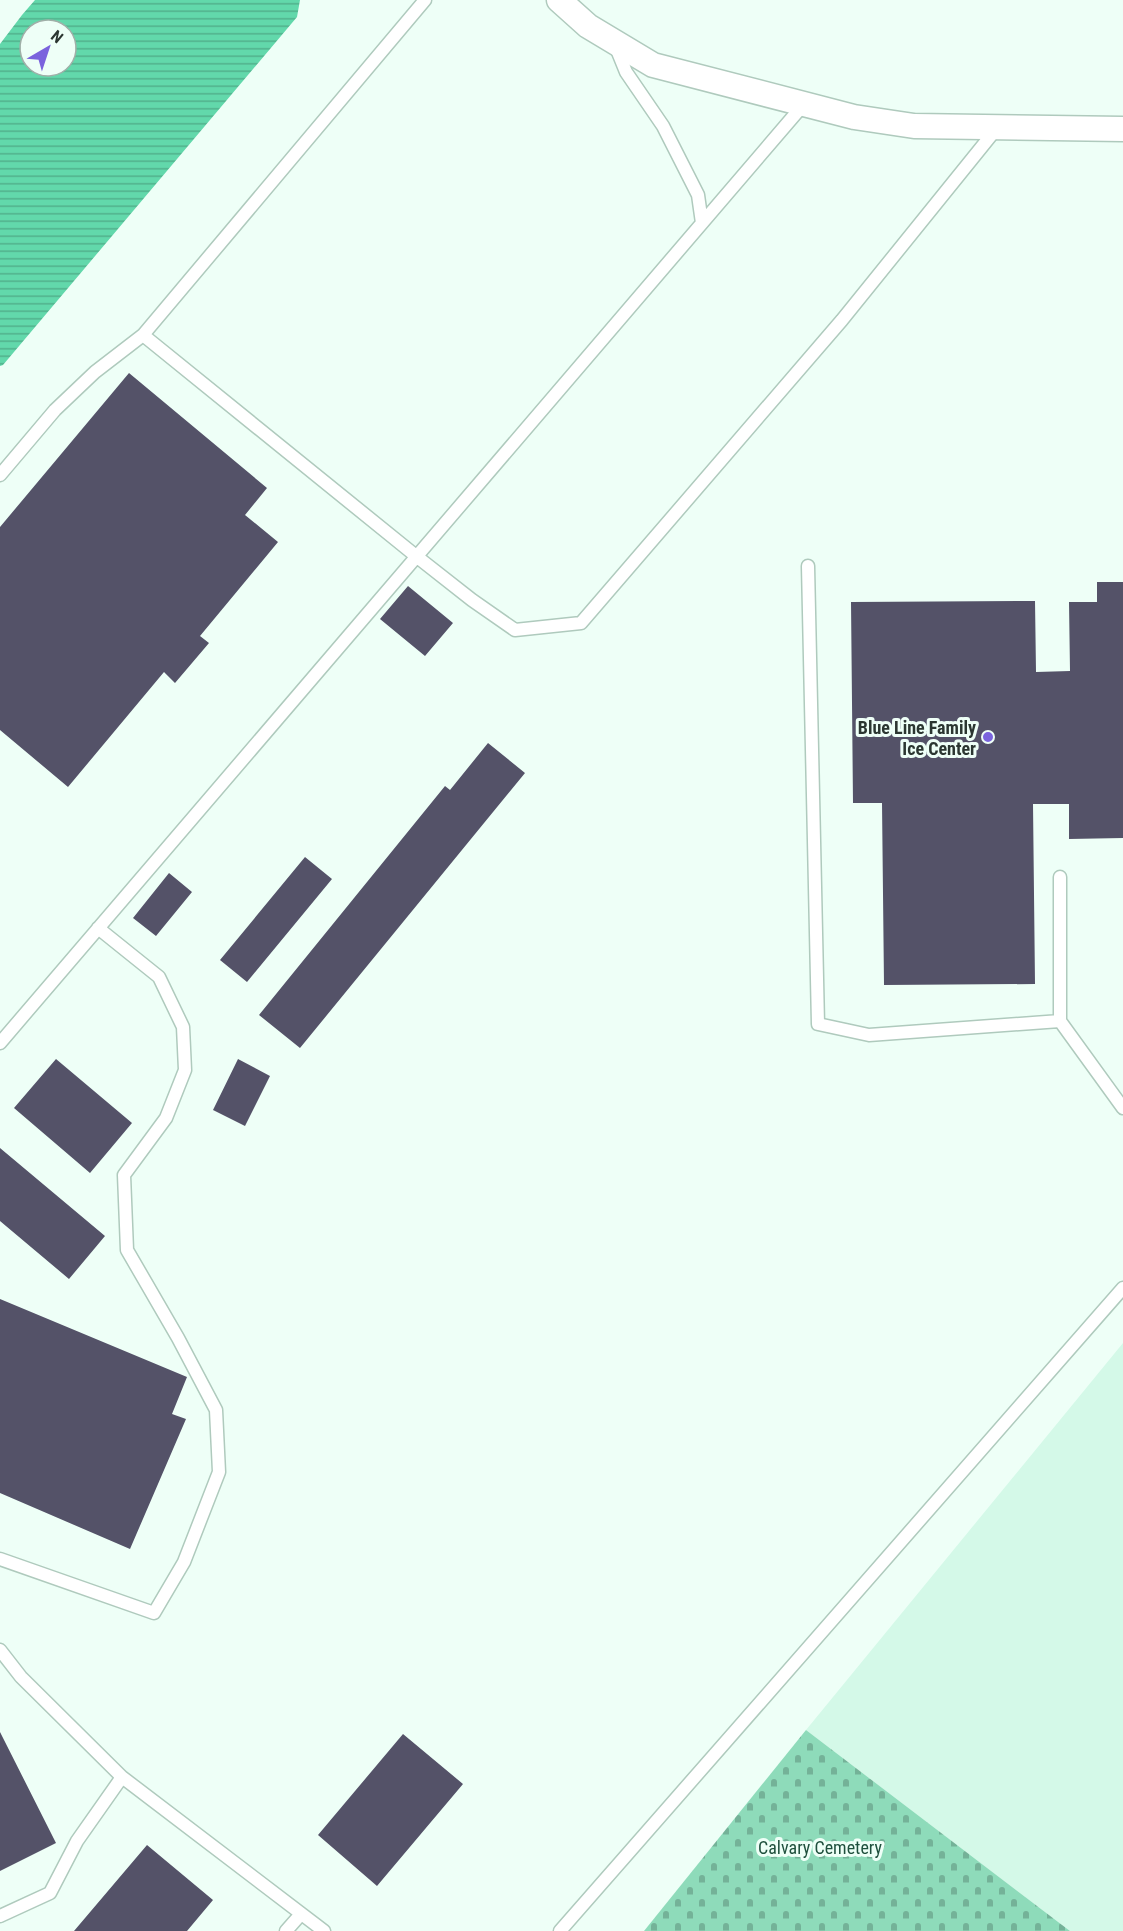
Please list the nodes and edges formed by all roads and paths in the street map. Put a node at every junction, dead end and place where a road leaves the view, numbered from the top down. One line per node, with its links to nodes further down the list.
1 (425, 0): 8 (lane)
2 (559, 0): 3 (street)
3 (614, 41): 4 (street); 7 (lane)
4 (804, 104): 5 (street); 7 (lane)
5 (998, 127): 6 (street); 10 (lane)
6 (1123, 129)
7 (702, 223): 10 (lane)
8 (143, 335): 9 (lane); 10 (lane)
9 (0, 475)
10 (416, 556): 13 (lane)
11 (808, 566): 14 (lane)
12 (1060, 877): 14 (lane)
13 (98, 928): 15 (lane); 18 (lane)
14 (1060, 1021): 16 (lane)
15 (0, 1042)
16 (1123, 1108)
17 (1123, 1288): 25 (lane)
18 (0, 1559)
19 (0, 1650): 20 (lane)
20 (122, 1777): 21 (lane); 22 (lane)
21 (301, 1914): 23 (lane); 24 (lane)
22 (0, 1916)
23 (286, 1931)
24 (324, 1931)
25 (560, 1931)

